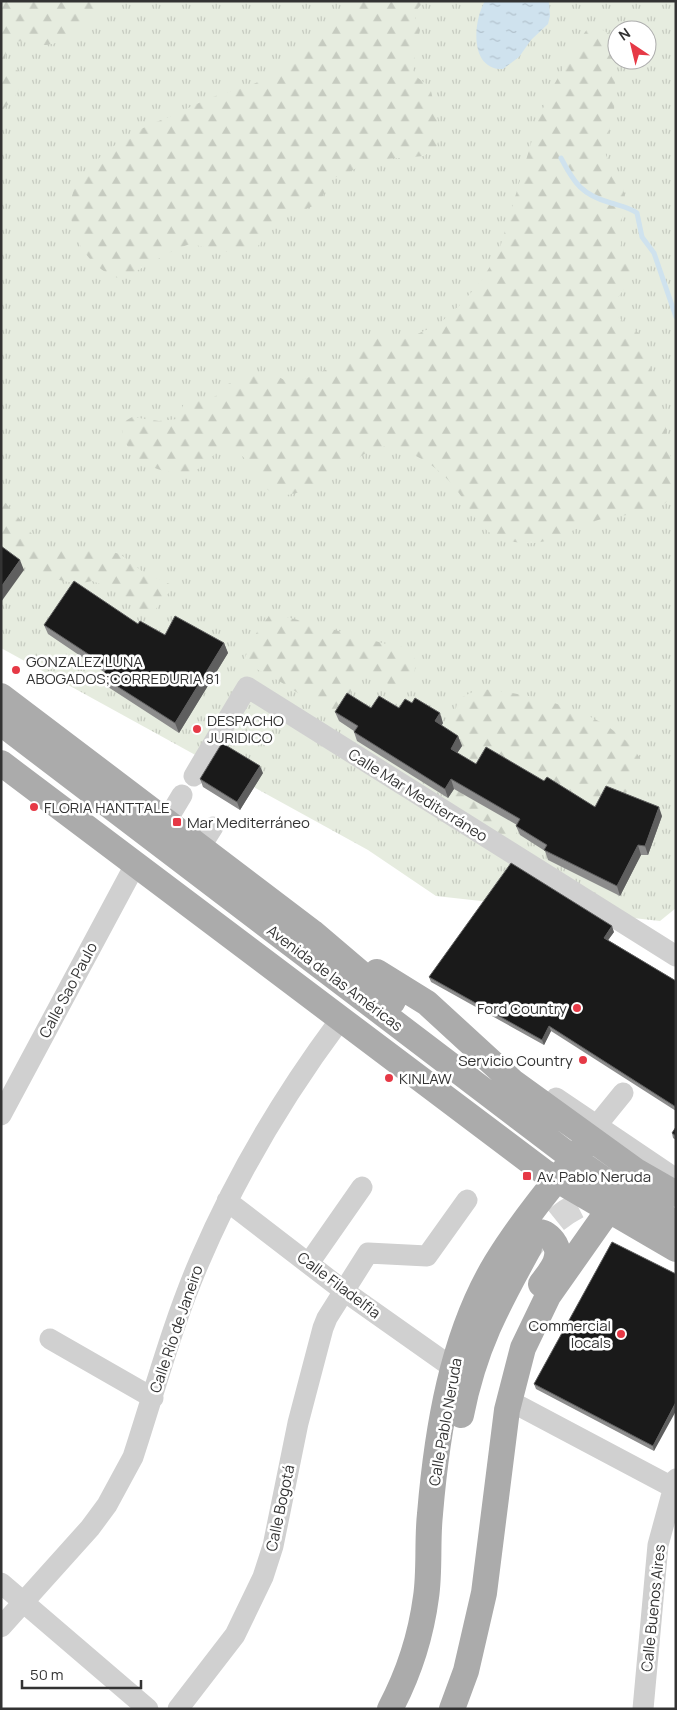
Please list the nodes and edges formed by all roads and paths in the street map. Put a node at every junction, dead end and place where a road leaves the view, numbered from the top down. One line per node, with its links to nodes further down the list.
1 (1, 696): 6 (main road, Avenida de las Américas)
2 (1, 723): 15 (main road, Avenida de las Américas)
3 (1, 763): 7 (main road, Avenida de las Américas)
4 (194, 776): 9 (street, Calle Mar Mediterráneo)
5 (182, 795): 6 (street)
6 (167, 820): 8 (main road, Avenida de las Américas)
7 (135, 865): 10 (main road, Avenida de las Américas); 12 (street, Calle Sao Paulo)
8 (312, 932): 13 (main road, Avenida de las Américas); 14 (main road, Avenida de las Américas)
9 (676, 956)
10 (340, 1020): 18 (main road, Avenida de las Américas); 22 (street, Calle Río de Janeiro)
11 (623, 1093): 13 (street)
12 (1, 1115)
13 (593, 1132): 15 (main road, Calle Pablo Neruda); 16 (main road, Avenida de las Américas); 17 (street)
14 (562, 1136)
15 (573, 1159): 18 (main road, Calle Pablo Neruda); 23 (main road, Avenida de las Américas)
16 (636, 1171): 20 (main road, Avenida de las Américas); 23 (main road)
17 (676, 1179)
18 (556, 1180): 23 (main road, Avenida de las Américas); 25 (main road, Calle Pablo Neruda)
19 (362, 1186): 27 (street)
20 (676, 1194)
21 (467, 1200): 28 (street, Calle Bogotá)
22 (227, 1201): 27 (street, Calle Filadelfia); 32 (street, Calle Río de Janeiro)
23 (615, 1202): 24 (main road, Avenida de las Américas); 26 (main road, Avenida de las Américas); 30 (main road)
24 (676, 1223)
25 (519, 1247): 30 (main road); 31 (main road, Calle Pablo Neruda); 36 (main road)
26 (676, 1249)
27 (309, 1263): 28 (street, Calle Filadelfia)
28 (344, 1290): 31 (street, Calle Filadelfia); 40 (street, Calle Bogotá)
29 (50, 1339): 32 (street)
30 (523, 1348): 33 (main road)
31 (453, 1368): 36 (main road, Calle Pablo Neruda)
32 (153, 1398): 37 (street, Calle Río de Janeiro)
33 (510, 1401): 34 (street); 42 (main road)
34 (675, 1485): 43 (street, Calle Buenos Aires)
35 (1, 1583): 37 (street)
36 (426, 1597): 41 (main road, Calle Pablo Neruda)
37 (24, 1602): 38 (street, Calle Río de Janeiro); 39 (street)
38 (1, 1627)
39 (148, 1709)
40 (178, 1709)
41 (390, 1709)
42 (452, 1709)
43 (643, 1709)

